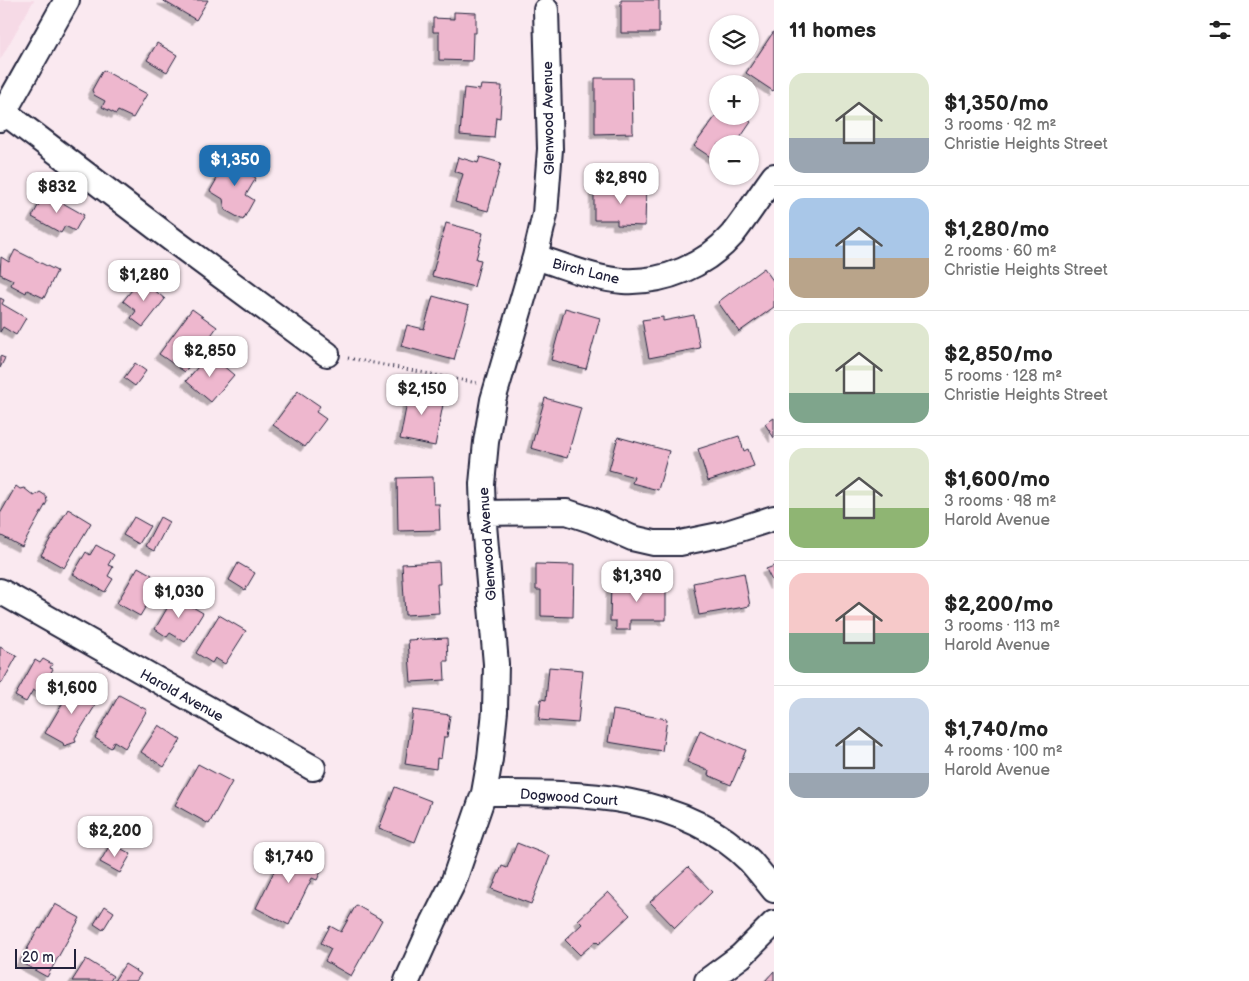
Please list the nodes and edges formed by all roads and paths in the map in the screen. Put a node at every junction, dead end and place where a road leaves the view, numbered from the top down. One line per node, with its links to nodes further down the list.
1 (67, 0): 3 (street)
2 (546, 10): 5 (street, Glenwood Avenue)
3 (1, 113): 6 (street)
4 (774, 176): 5 (street, Birch Lane)
5 (534, 257): 7 (street, Glenwood Avenue)
6 (327, 354): 7 (path)
7 (497, 387): 8 (street, Glenwood Avenue)
8 (482, 513): 9 (street); 12 (street, Glenwood Avenue)
9 (774, 518)
10 (0, 591): 11 (street, Harold Avenue)
11 (313, 768)
12 (484, 793): 13 (street, Dogwood Court); 15 (street, Glenwood Avenue)
13 (774, 890)
14 (774, 923): 16 (street)
15 (408, 981)
16 (707, 981)

